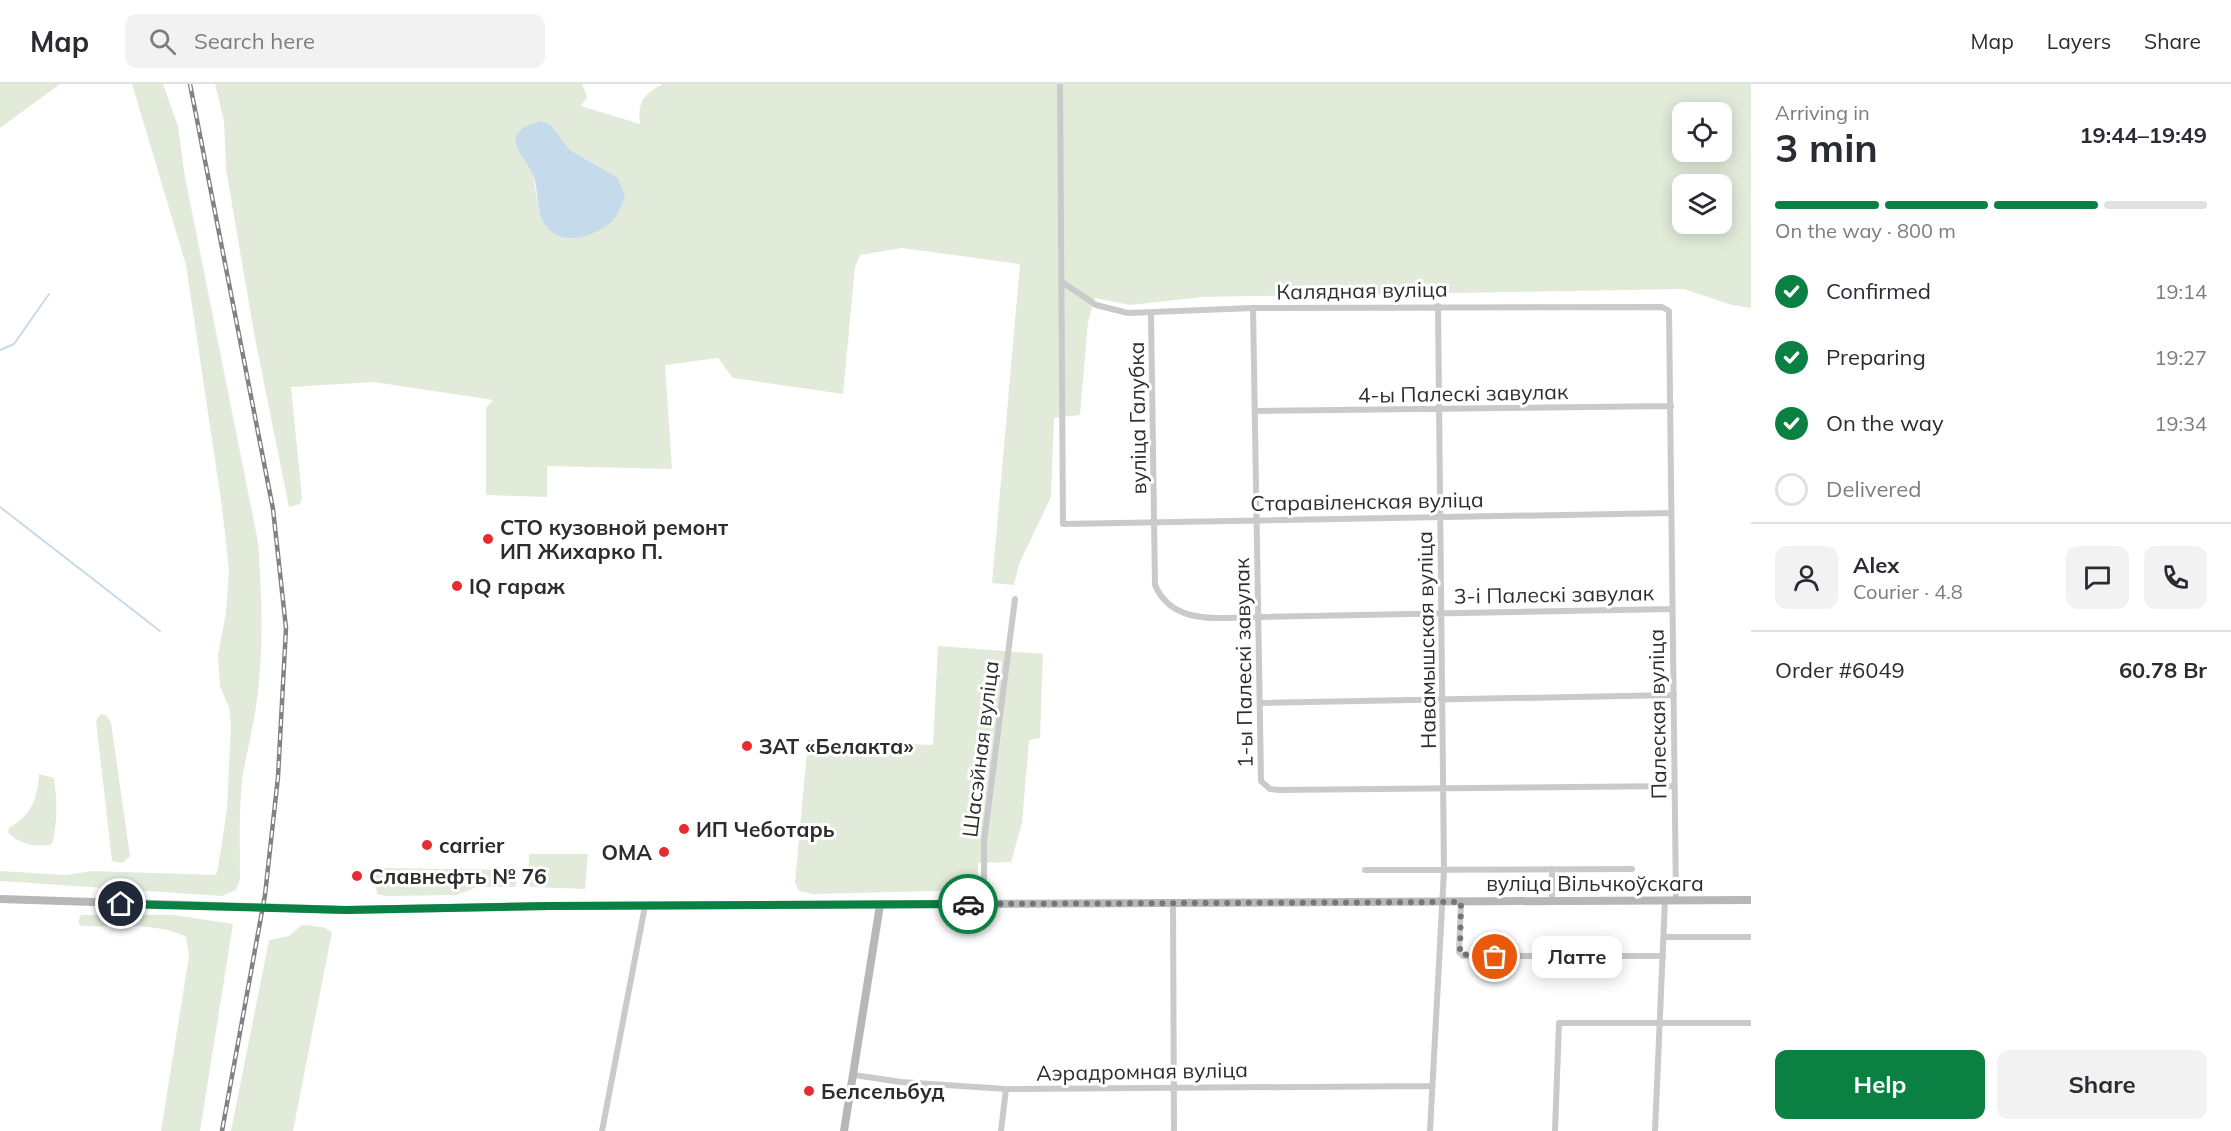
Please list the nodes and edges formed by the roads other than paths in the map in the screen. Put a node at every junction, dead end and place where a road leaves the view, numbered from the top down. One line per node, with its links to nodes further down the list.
1 (1060, 84): 2 (street)
2 (1062, 282): 6 (street, Калядная вуліца); 13 (street, Старавіленская вуліца)
3 (1438, 306): 4 (street, Калядная вуліца); 5 (street, Калядная вуліца); 9 (street, Навамышская вуліца)
4 (1252, 308): 6 (street, Калядная вуліца); 8 (street, 1-ы Палескі завулак)
5 (1670, 311): 7 (street, Палеская вуліца)
6 (1151, 314): 13 (street, вуліца Галубка)
7 (1671, 406): 9 (street, 4-ы Палескі завулак); 10 (street, Палеская вуліца)
8 (1255, 411): 9 (street, 4-ы Палескі завулак); 12 (street, 1-ы Палескі завулак)
9 (1440, 411): 11 (street, Навамышская вуліца)
10 (1671, 513): 11 (street, Старавіленская вуліца); 15 (street, Палеская вуліца)
11 (1441, 517): 12 (street, Старавіленская вуліца); 16 (street, Навамышская вуліца)
12 (1257, 519): 13 (street, Старавіленская вуліца); 17 (street, 1-ы Палескі завулак)
13 (1156, 521): 17 (street, 3-і Палескі завулак)
14 (1015, 599): 36 (street, Шасэйная вуліца)
15 (1671, 609): 16 (street, 3-і Палескі завулак); 18 (street, Палеская вуліца)
16 (1442, 612): 17 (street, 3-і Палескі завулак); 19 (street, Навамышская вуліца)
17 (1259, 617): 20 (street, 1-ы Палескі завулак)
18 (1674, 695): 19 (street); 21 (street, Палеская вуліца)
19 (1444, 699): 20 (street); 22 (street, Навамышская вуліца)
20 (1261, 703): 22 (street, 1-ы Палескі завулак)
21 (1676, 786): 22 (street, 1-ы Палескі завулак); 29 (street, Палеская вуліца)
22 (1444, 788): 26 (street, Навамышская вуліца)
23 (1552, 868): 24 (street); 26 (street); 31 (street)
24 (1632, 869)
25 (1365, 870): 26 (street)
26 (1444, 870): 32 (street, Навамышская вуліца)
27 (0, 899): 37 (main road, вуліца Вільчкоўскага)
28 (1665, 900): 29 (main road, вуліца Вільчкоўскага); 31 (main road, вуліца Вільчкоўскага); 38 (street)
29 (1676, 900): 30 (main road, вуліца Вільчкоўскага)
30 (1751, 900)
31 (1552, 901): 33 (main road, вуліца Вільчкоўскага)
32 (1443, 902): 33 (main road, вуліца Вільчкоўскага); 34 (main road, вуліца Вільчкоўскага); 45 (street, Навамышская вуліца)
33 (1461, 902): 40 (street)
34 (1173, 903): 36 (main road, вуліца Вільчкоўскага); 44 (street)
35 (880, 904): 36 (main road, вуліца Вільчкоўскага); 37 (main road, вуліца Вільчкоўскага); 43 (main road)
36 (984, 904)
37 (645, 906): 47 (street)
38 (1664, 937): 39 (street); 40 (street)
39 (1751, 937)
40 (1663, 956): 41 (street)
41 (1662, 1021): 42 (street); 52 (street); 53 (street)
42 (1751, 1023)
43 (854, 1075): 46 (street, Аэрадромная вуліца); 48 (main road)
44 (1175, 1086): 45 (street, Аэрадромная вуліца); 46 (street, Аэрадромная вуліца); 50 (street)
45 (1431, 1086): 51 (street, Навамышская вуліца)
46 (1006, 1089): 49 (street)
47 (602, 1131)
48 (844, 1131)
49 (1001, 1131)
50 (1174, 1131)
51 (1430, 1131)
52 (1555, 1131)
53 (1655, 1131)

